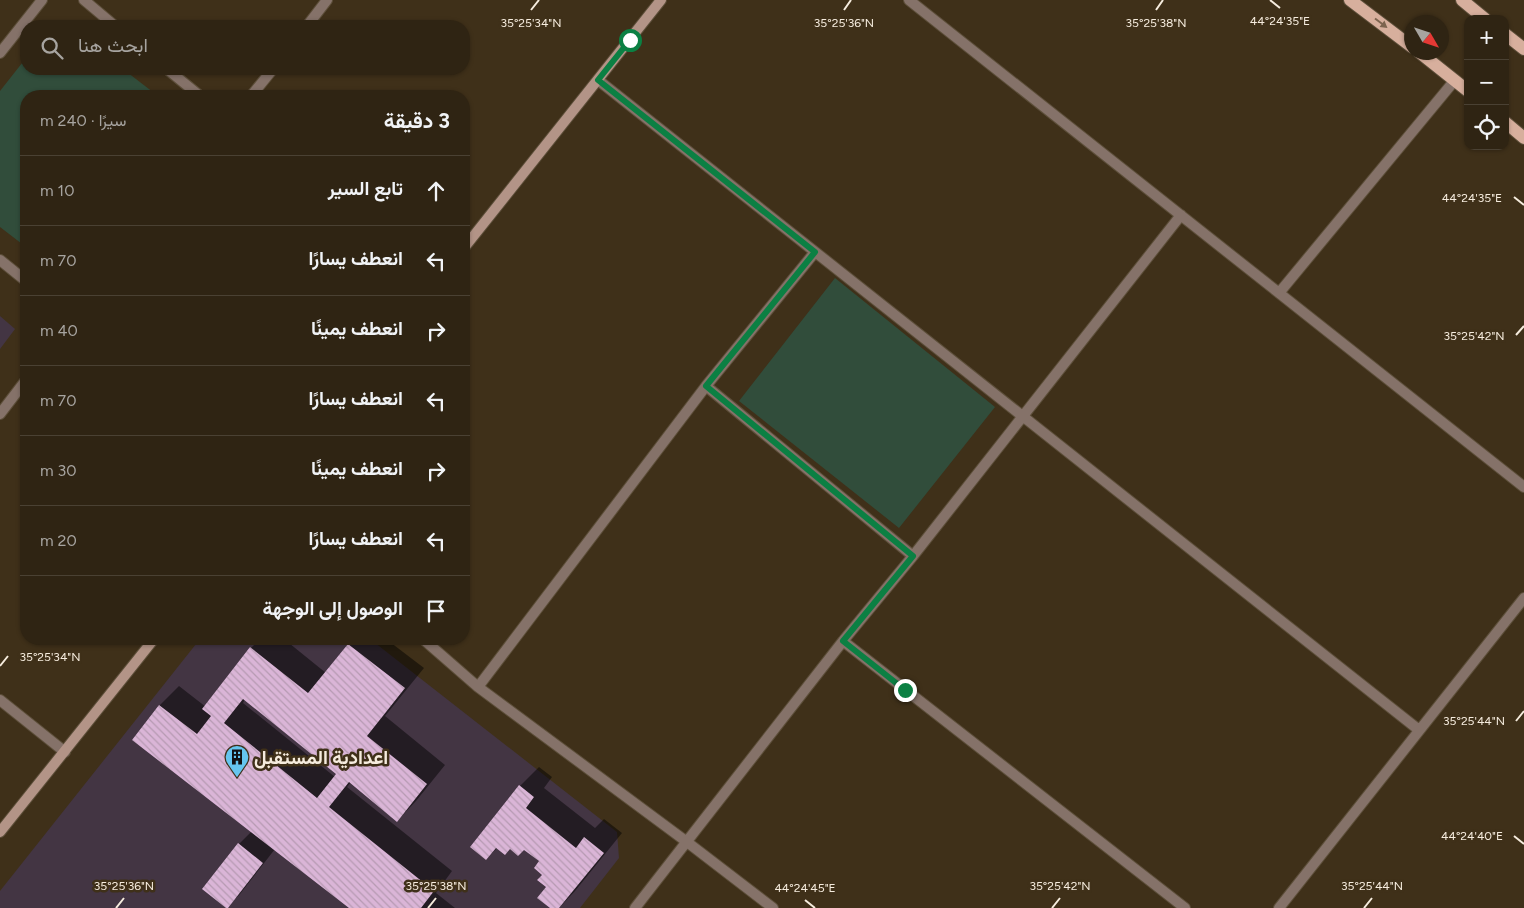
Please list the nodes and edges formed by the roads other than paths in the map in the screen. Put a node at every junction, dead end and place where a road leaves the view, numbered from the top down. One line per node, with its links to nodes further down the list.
1 (42, 0): 9 (street)
2 (84, 0): 10 (street)
3 (327, 0): 11 (street)
4 (661, 0): 20 (street)
5 (909, 0): 27 (street)
6 (1350, 0): 14 (main road, one-way to 14)
7 (1462, 0): 8 (main road)
8 (1480, 15)
9 (26, 20)
10 (108, 20)
11 (312, 20)
12 (20, 28): 16 (street)
13 (1509, 37): 15 (main road)
14 (1404, 41)
15 (1524, 49)
16 (0, 53)
17 (1429, 60): 21 (main road)
18 (174, 75): 23 (street)
19 (268, 75): 24 (street)
20 (598, 80): 28 (street); 29 (street)
21 (1454, 80): 22 (main road); 32 (street)
22 (1464, 88)
23 (193, 90)
24 (256, 90)
25 (1509, 125): 26 (main road)
26 (1524, 138)
27 (1181, 215): 32 (street); 36 (street)
28 (470, 240)
29 (815, 252): 33 (street); 36 (street)
30 (0, 260): 31 (street)
31 (20, 276)
32 (1279, 293): 37 (street)
33 (706, 386): 38 (street); 43 (street)
34 (20, 388): 35 (street)
35 (0, 414)
36 (1023, 416): 38 (street); 45 (street)
37 (1524, 487)
38 (913, 556): 40 (street)
39 (1524, 598): 45 (street)
40 (843, 641): 48 (street); 51 (street)
41 (149, 645): 46 (street)
42 (430, 645): 43 (street)
43 (478, 687): 48 (street)
44 (0, 700): 46 (street)
45 (1419, 730): 52 (street)
46 (65, 752): 47 (street)
47 (0, 832)
48 (687, 842): 49 (street); 50 (street)
49 (634, 908)
50 (773, 908)
51 (1185, 908)
52 (1279, 908)

